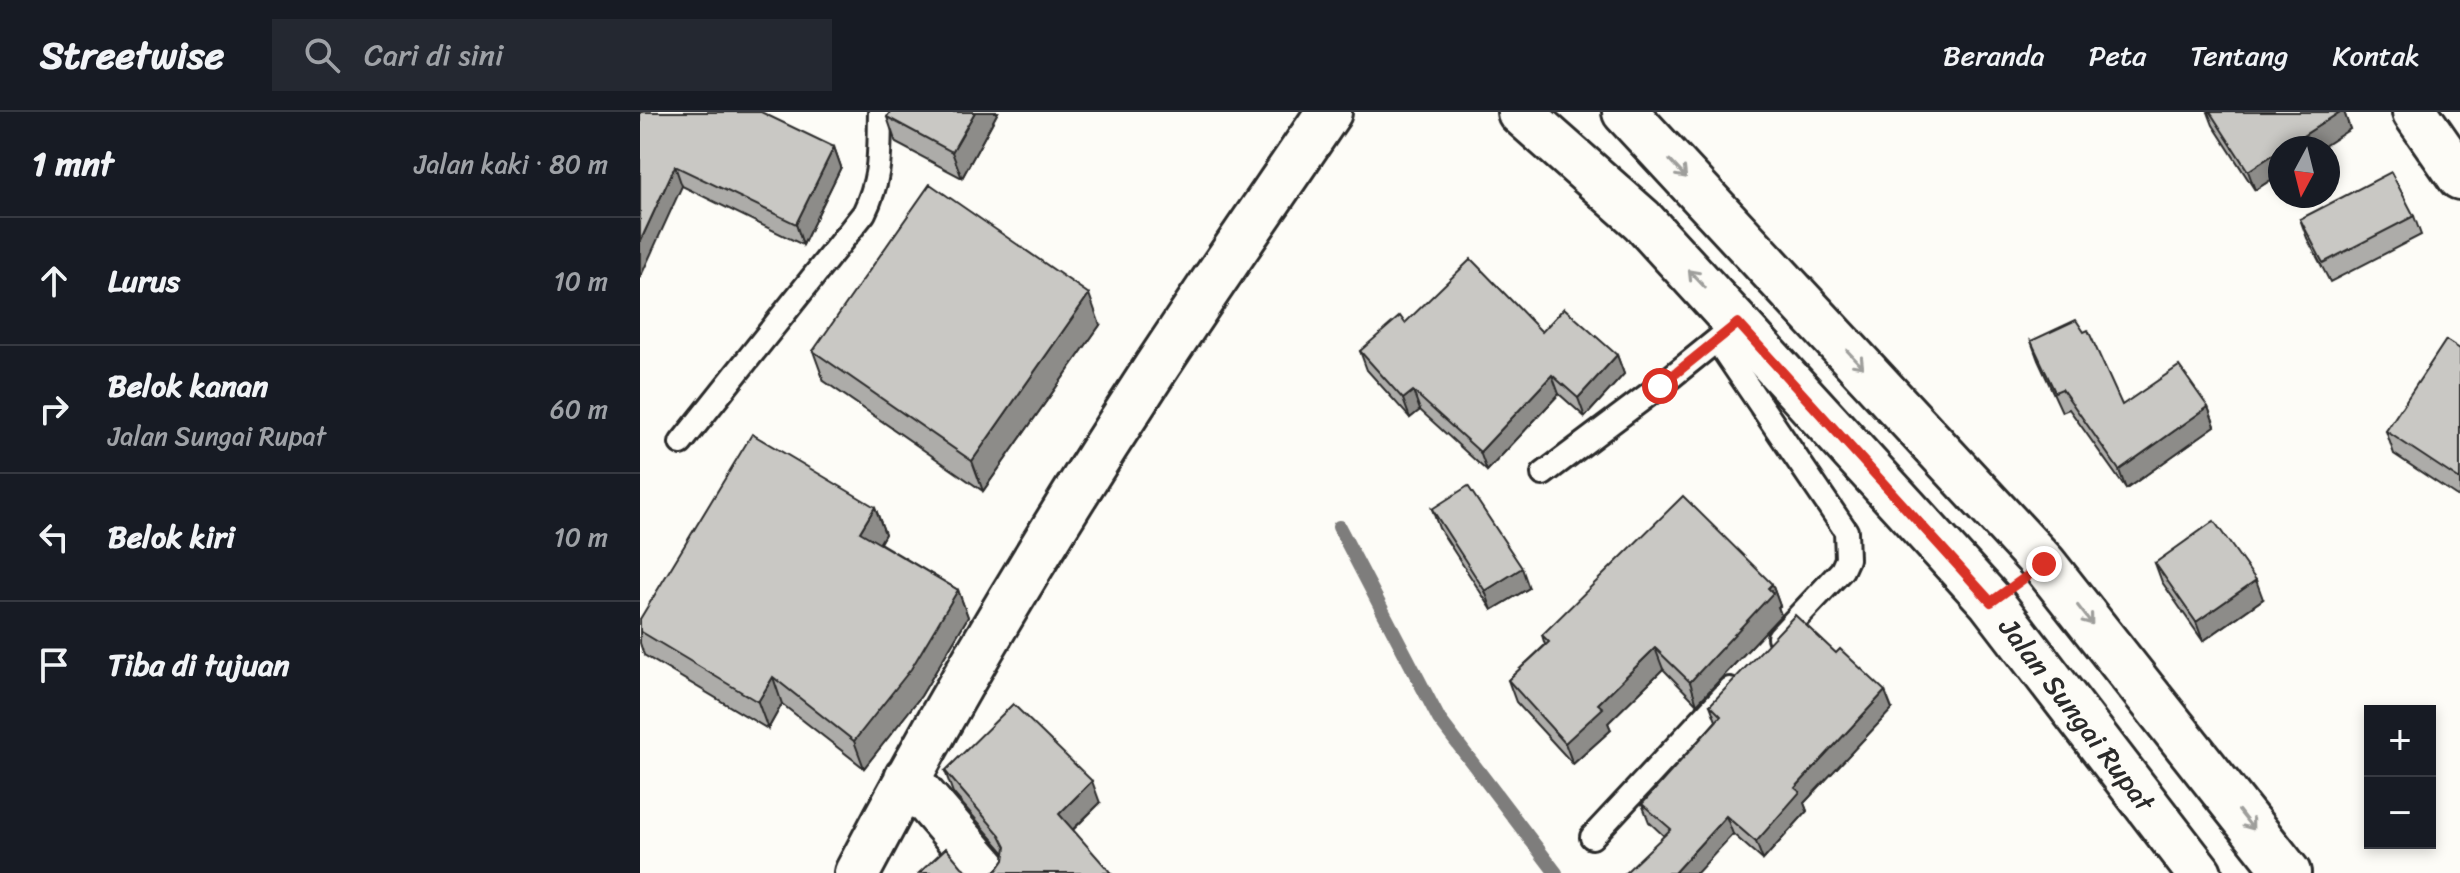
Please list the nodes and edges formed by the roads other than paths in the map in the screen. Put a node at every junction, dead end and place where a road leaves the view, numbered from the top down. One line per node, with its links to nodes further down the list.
1 (880, 112): 8 (lane)
2 (1329, 112): 14 (main road)
3 (1520, 112): 7 (main road, Jalan Sungai Rupat, one-way to 3)
4 (1625, 112): 10 (main road, one-way to 10)
5 (2415, 112): 6 (main road)
6 (2460, 177)
7 (1727, 332): 9 (lane); 11 (main road, Jalan Sungai Rupat); 12 (lane)
8 (681, 443)
9 (1543, 474)
10 (2044, 564): 11 (main road); 19 (main road, one-way to 19)
11 (1991, 602): 18 (main road, Jalan Sungai Rupat)
12 (1765, 651)
13 (1744, 675): 15 (lane)
14 (907, 778): 16 (main road); 17 (main road)
15 (1592, 837)
16 (857, 873)
17 (989, 873)
18 (2199, 873)
19 (2288, 873)

